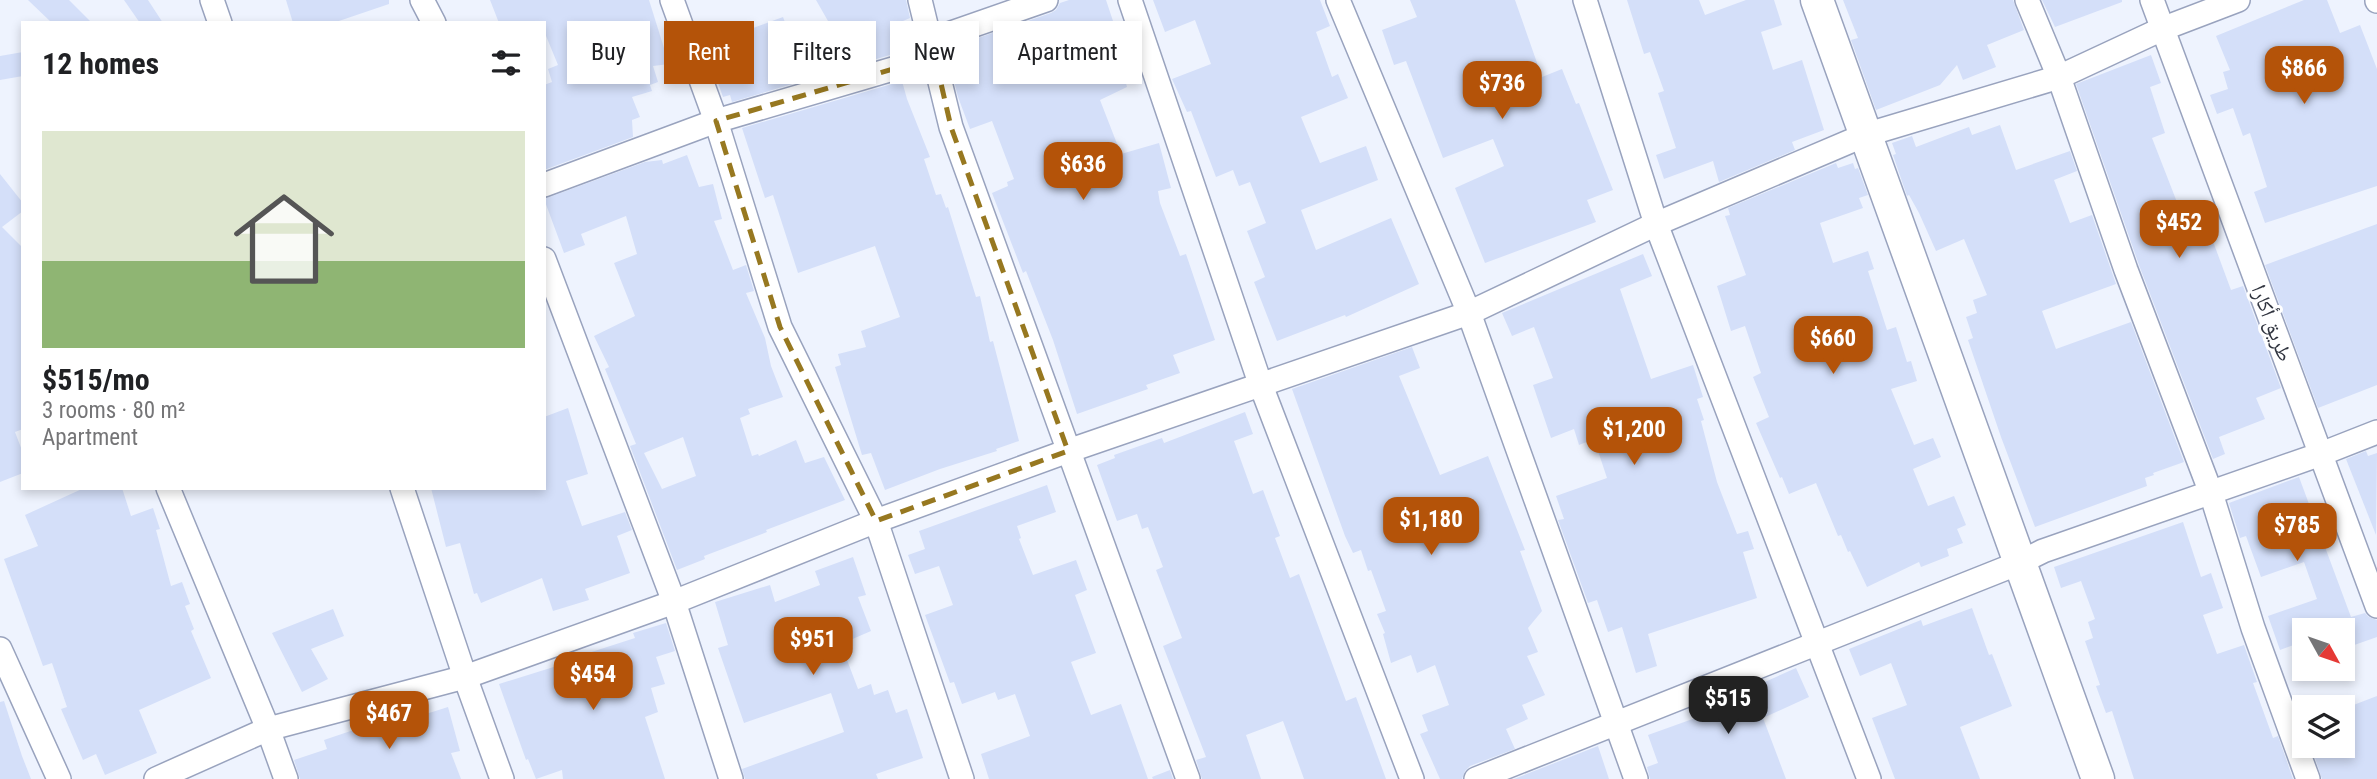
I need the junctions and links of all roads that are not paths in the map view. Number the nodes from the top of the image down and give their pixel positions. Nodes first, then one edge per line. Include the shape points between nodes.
1 (212, 0) edge
2 (422, 0) edge
3 (672, 0) edge
4 (920, 0) edge
5 (1046, 0) edge
6 (1130, 0) edge
7 (1338, 0) edge
8 (1585, 0) edge
9 (1817, 0) edge
10 (2027, 0) edge
11 (2152, 0) edge
12 (2238, 0) edge
13 (219, 21) edge
14 (433, 21) edge
15 (926, 21) edge
16 (979, 23) edge
17 (2162, 29) junction
18 (890, 70) edge
19 (2059, 77) junction
20 (941, 84) edge
21 (716, 121) junction
22 (1865, 135) junction
23 (546, 184) edge
24 (1656, 224) junction
25 (546, 264) edge
26 (1469, 313) junction
27 (1260, 383) junction
28 (2377, 432) edge
29 (1068, 451) junction
30 (2321, 454) junction
31 (169, 490) edge
32 (402, 490) edge
33 (2211, 493) junction
34 (876, 522) junction
35 (2019, 562) junction
36 (674, 602) junction
37 (2377, 606) edge
38 (1816, 643) junction
39 (0, 649) edge
40 (465, 677) junction
41 (1616, 724) junction
42 (268, 729) junction
43 (59, 779) edge
44 (156, 779) edge
45 (286, 779) edge
46 (502, 779) edge
47 (731, 779) edge
48 (962, 779) edge
49 (1188, 779) edge
50 (1412, 779) edge
51 (1476, 779) edge
52 (1636, 779) edge
53 (1869, 779) edge
54 (2098, 779) edge
55 (2308, 779) edge

1 - 13 street
2 - 14 street
3 - 21 street
4 - 15 street
5 - 16 street
6 - 27 street
7 - 26 street
8 - 24 street
9 - 22 street
10 - 19 street
11 - 17 street, طريق أكارا
12 - 17 street
17 - 19 street
17 - 30 street, طريق أكارا
18 - 21 street
19 - 22 street
19 - 33 street
20 - 29 street via 951,127
21 - 23 street
21 - 34 street via 780,327
22 - 24 street
22 - 35 street
24 - 26 street
24 - 38 street
25 - 36 street
26 - 27 street
26 - 41 street
27 - 29 street
27 - 50 street
28 - 30 street
29 - 34 street
29 - 49 street
30 - 33 street
30 - 37 street, طريق أكارا
31 - 42 street
32 - 40 street
33 - 35 street
33 - 55 street via 2253,628
34 - 36 street
34 - 48 street
35 - 38 street
35 - 54 street
36 - 40 street
36 - 47 street
38 - 41 street
38 - 53 street
39 - 43 street
40 - 42 street
40 - 46 street
41 - 51 street
41 - 52 street
42 - 44 street
42 - 45 street

